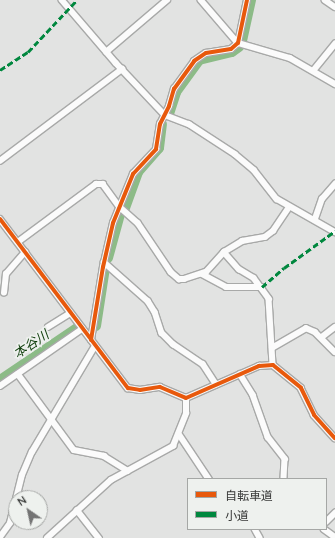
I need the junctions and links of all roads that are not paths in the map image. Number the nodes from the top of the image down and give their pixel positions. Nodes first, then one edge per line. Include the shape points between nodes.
1 (62, 0) edge
2 (167, 0) edge
3 (202, 0) edge
4 (247, 0) edge
5 (325, 0) edge
6 (335, 7) edge
7 (238, 43) junction
8 (335, 44) edge
9 (106, 52) junction
10 (122, 69) junction
11 (313, 71) junction
12 (335, 84) edge
13 (165, 114) junction
14 (0, 161) edge
15 (335, 184) edge
16 (120, 207) junction
17 (289, 207) junction
18 (0, 219) edge
19 (315, 219) junction
20 (335, 232) edge
21 (18, 242) junction
22 (25, 252) junction
23 (224, 252) junction
24 (104, 262) junction
25 (202, 274) junction
26 (262, 287) junction
27 (4, 293) dead end
28 (70, 313) junction
29 (48, 327) dead end
30 (335, 327) edge
31 (82, 329) junction
32 (322, 337) junction
33 (91, 340) junction
34 (95, 346) junction
35 (272, 348) junction
36 (335, 352) edge
37 (273, 365) junction
38 (18, 374) junction
39 (240, 374) junction
40 (216, 384) junction
41 (0, 386) edge
42 (186, 398) junction
43 (51, 421) junction
44 (179, 434) junction
45 (335, 438) edge
46 (128, 471) junction
47 (208, 478) edge
48 (284, 478) edge
49 (77, 510) junction
50 (335, 513) edge
51 (327, 521) edge
52 (325, 530) edge
53 (0, 537) edge
54 (335, 537) edge
55 (48, 538) edge
56 (100, 538) edge

1 - 9 street
2 - 9 street
3 - 7 street
4 - 7 street
5 - 6 street
7 - 11 street via 290,58
7 - 13 street via 231,49 206,53 194,61 174,90
8 - 11 street
9 - 10 street
10 - 13 street
10 - 14 street
11 - 12 street
13 - 16 street via 159,128 158,144 137,167
13 - 17 street via 200,130 245,161 272,195
15 - 19 street via 322,199
16 - 21 street via 103,184 96,184
16 - 24 street
16 - 25 street via 138,223 175,276 184,279
17 - 19 street
17 - 23 street via 265,237 242,241
18 - 21 street
19 - 20 street
21 - 22 street
22 - 27 street via 6,274
22 - 28 street
23 - 25 street
23 - 26 street
24 - 33 street
24 - 40 street via 148,301 155,312 162,333 173,344 203,364
25 - 26 street via 226,287
26 - 35 street via 270,304
28 - 29 street
28 - 31 street
30 - 32 street
31 - 33 street
31 - 38 street
32 - 35 street via 306,328
32 - 36 street
33 - 34 street
34 - 42 street via 128,388 140,390 160,387
34 - 43 street
35 - 37 street
37 - 39 street via 259,366
37 - 45 street via 301,388 314,415
38 - 41 street
38 - 43 street
39 - 40 street
39 - 48 street via 254,395 268,437 285,459
40 - 42 street
42 - 44 street via 186,413
43 - 46 street via 74,450 99,454
43 - 53 street via 26,463 10,523
44 - 46 street via 173,446
44 - 47 street
46 - 49 street via 111,480
49 - 55 street
49 - 56 street
50 - 51 street
52 - 54 street

